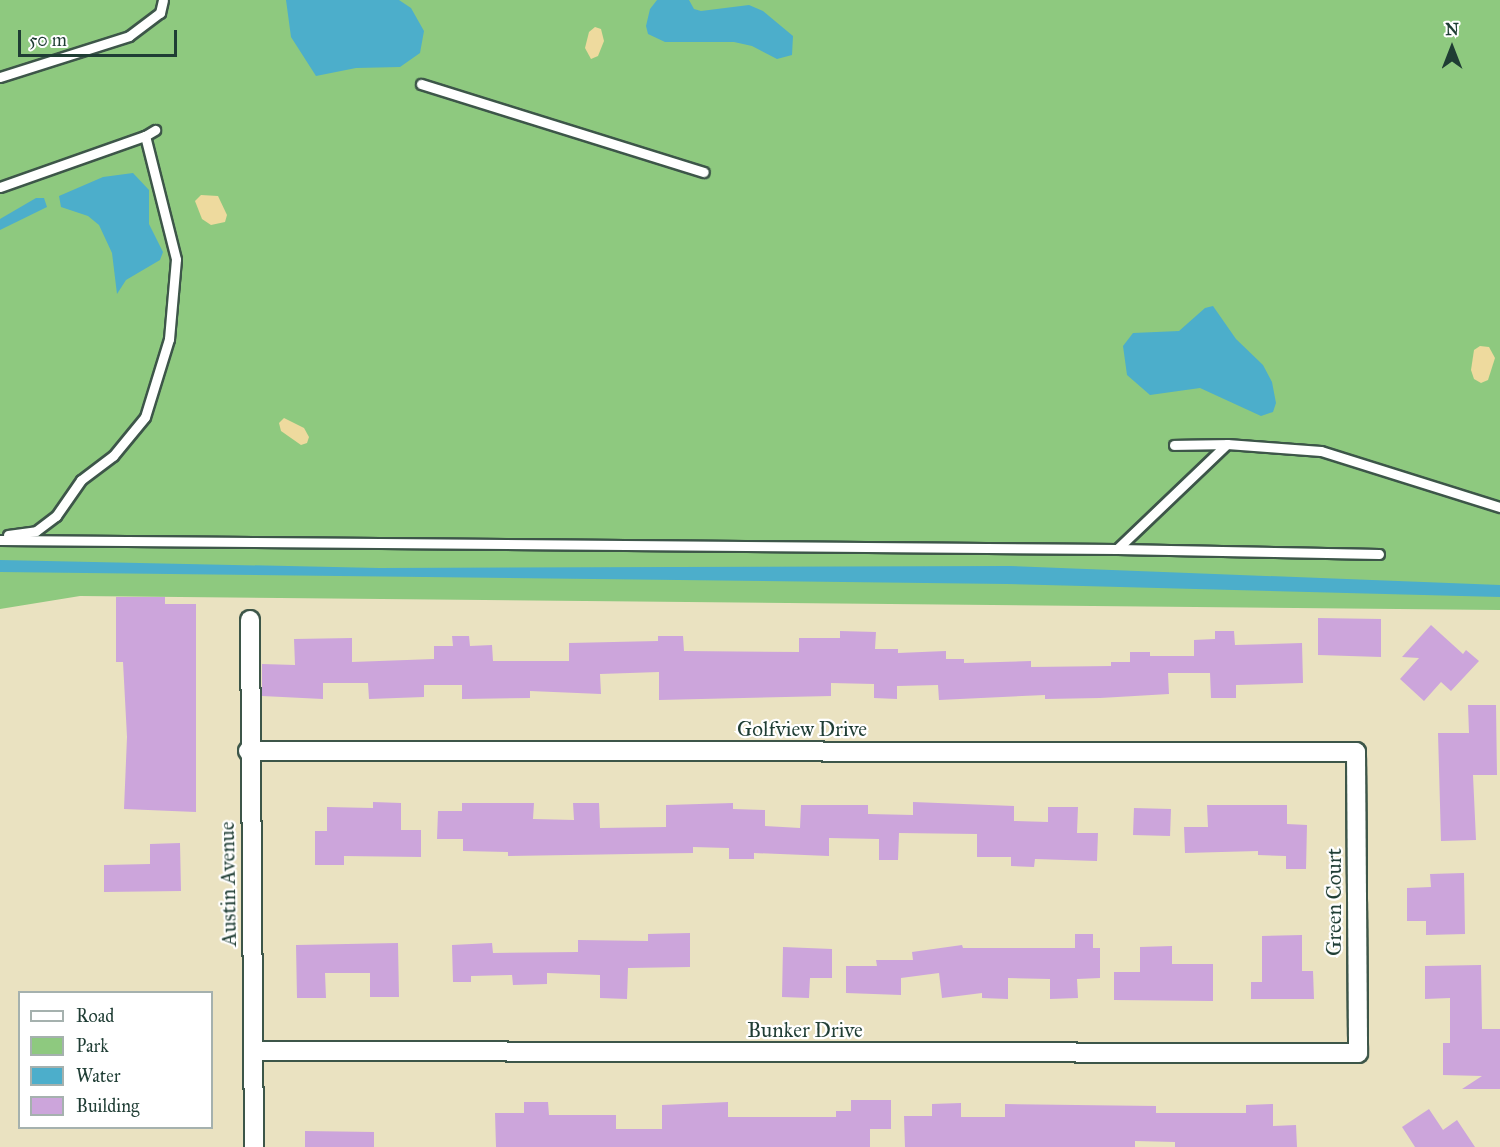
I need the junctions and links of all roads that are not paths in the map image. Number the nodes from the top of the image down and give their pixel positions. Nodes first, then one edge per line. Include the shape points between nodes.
1 (163, 0) edge
2 (0, 77) edge
3 (421, 84) dead end
4 (155, 130) dead end
5 (145, 136) junction
6 (704, 172) dead end
7 (0, 187) edge
8 (1227, 444) junction
9 (1174, 446) dead end
10 (1500, 507) edge
11 (0, 538) edge
12 (1117, 549) junction
13 (1379, 554) dead end
14 (250, 620) dead end
15 (248, 751) junction
16 (1356, 752) joint
17 (253, 1051) junction
18 (1358, 1053) joint
19 (254, 1147) edge

1 - 2 lane via 160,13 129,36
3 - 6 lane
4 - 5 lane
5 - 7 lane
5 - 11 lane via 176,259 169,339 145,417 113,456 81,480 56,516 36,531
8 - 9 lane
8 - 10 lane via 1321,451
8 - 12 lane
11 - 12 lane
12 - 13 lane
14 - 15 street, Austin Avenue
15 - 16 street, Golfview Drive
15 - 17 street, Austin Avenue
16 - 18 street, Green Court
17 - 18 street, Bunker Drive
17 - 19 street, Austin Avenue

